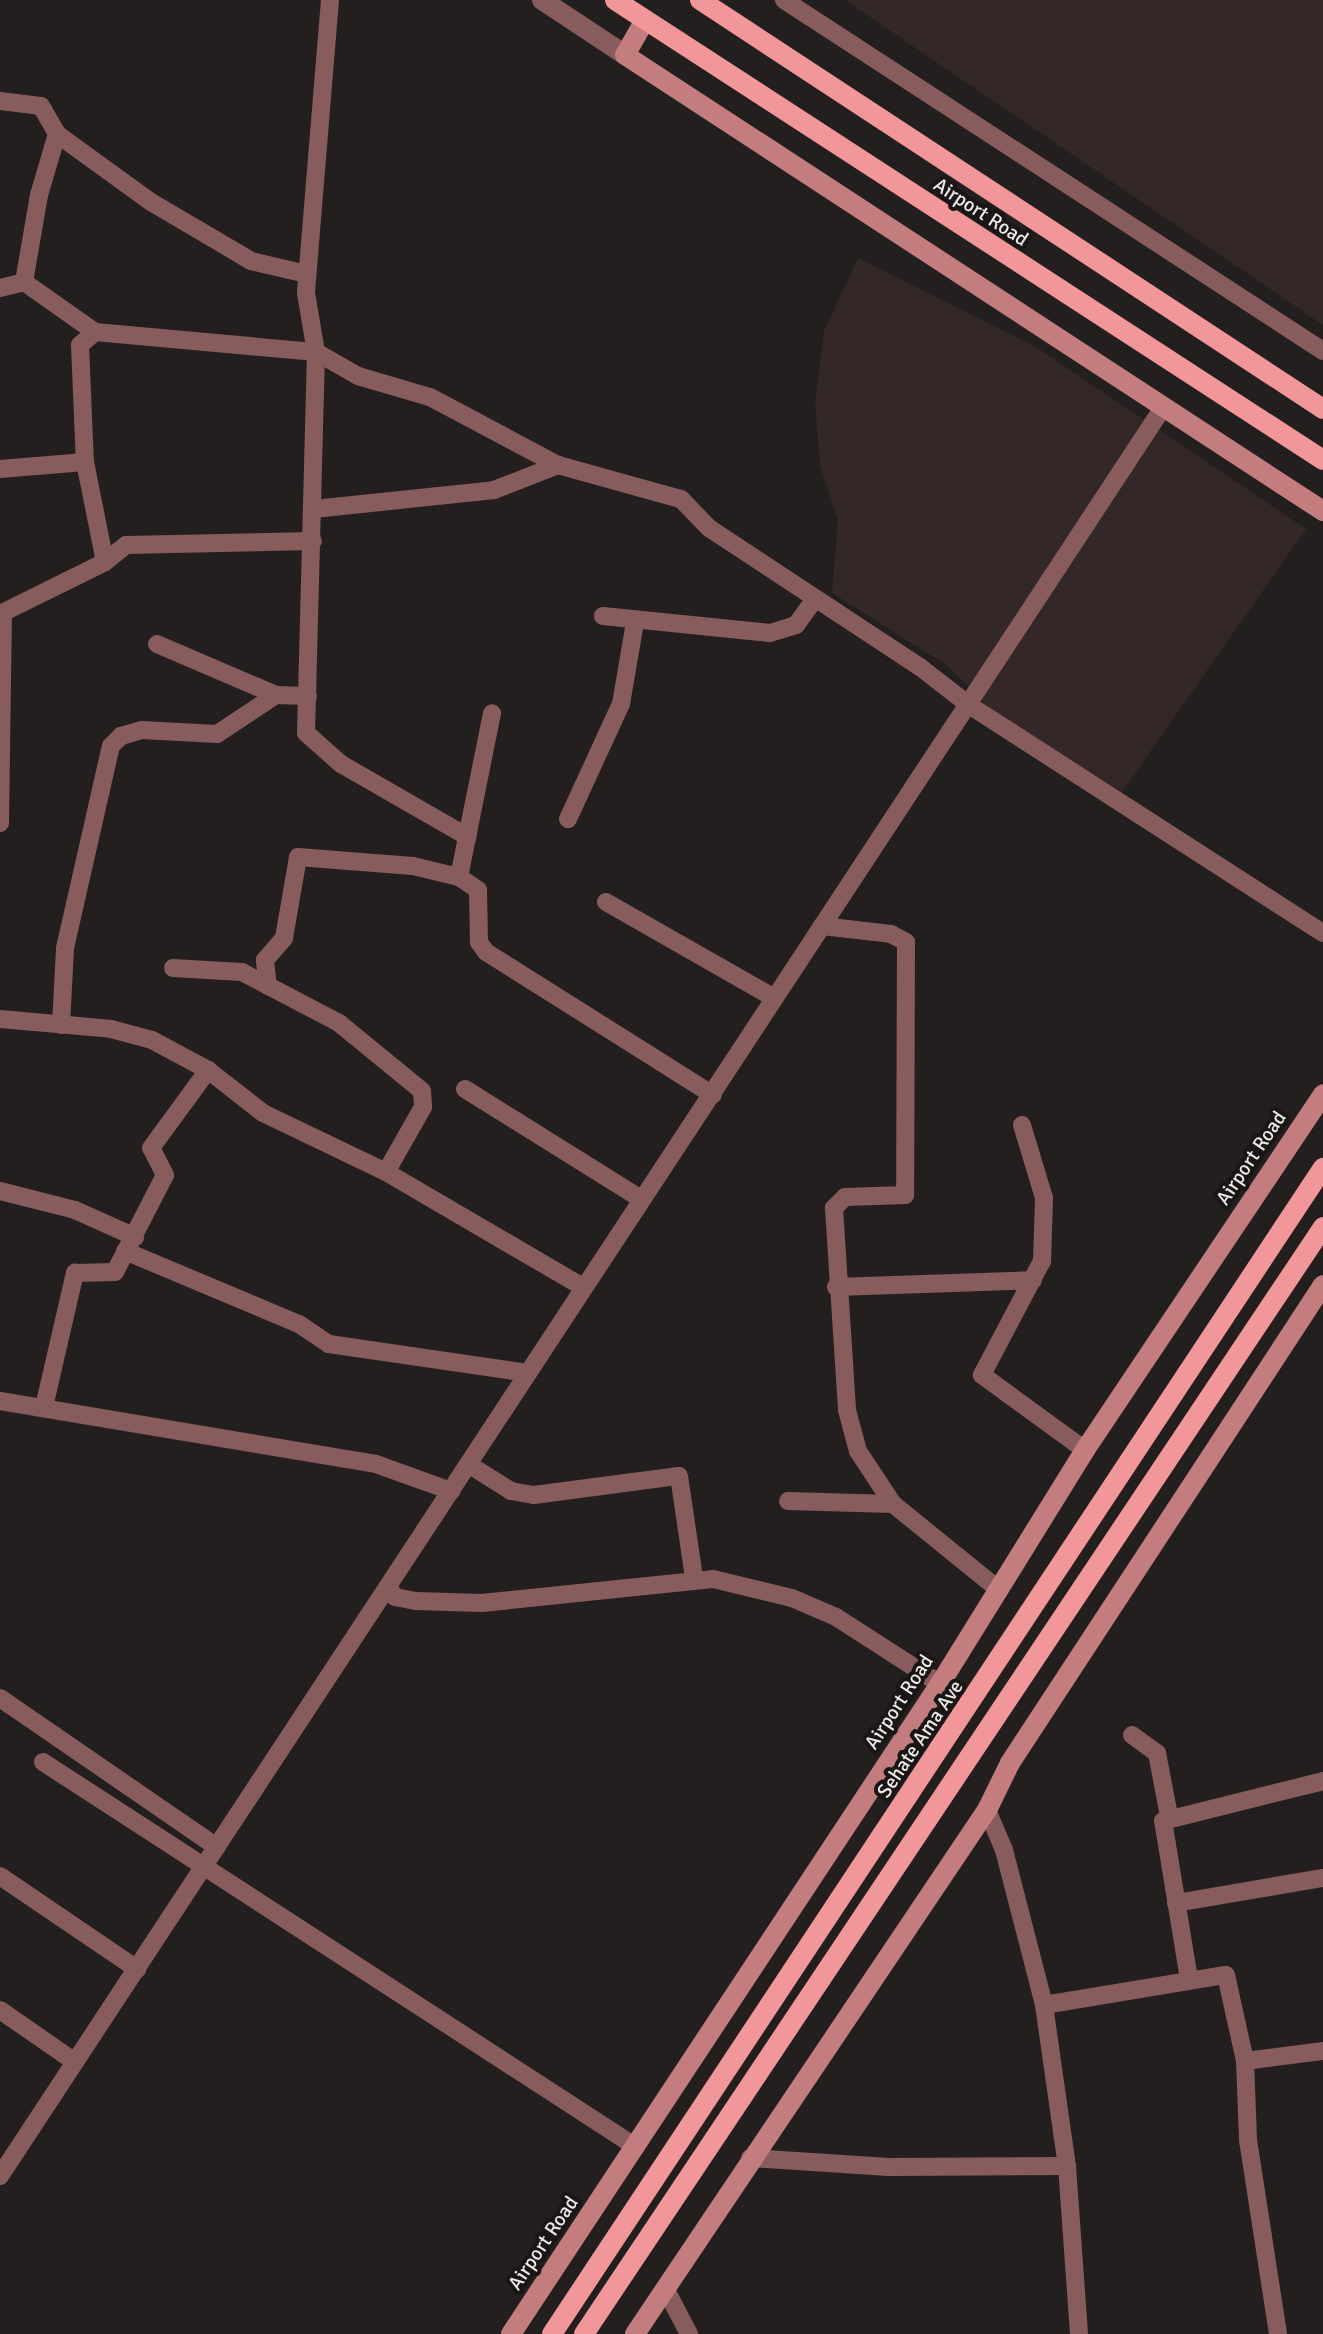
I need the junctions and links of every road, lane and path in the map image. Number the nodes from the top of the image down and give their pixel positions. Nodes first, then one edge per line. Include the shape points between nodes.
1 (330, 0) edge
2 (542, 0) edge
3 (615, 0) edge
4 (700, 0) edge
5 (784, 0) edge
6 (645, 20) junction
7 (625, 55) junction
8 (0, 101) edge
9 (57, 134) junction
10 (307, 274) junction
11 (24, 282) junction
12 (0, 288) edge
13 (95, 332) junction
14 (1323, 351) edge
15 (316, 352) junction
16 (1164, 406) junction
17 (1323, 409) edge
18 (1323, 460) edge
19 (85, 462) junction
20 (558, 465) junction
21 (0, 469) edge
22 (314, 509) junction
23 (1323, 511) edge
24 (313, 541) junction
25 (105, 562) junction
26 (814, 600) junction
27 (1, 613) edge
28 (603, 616) dead end
29 (635, 622) junction
30 (157, 644) dead end
31 (276, 695) junction
32 (308, 696) junction
33 (969, 705) junction
34 (492, 713) dead end
35 (568, 819) dead end
36 (0, 823) edge
37 (468, 837) junction
38 (459, 877) junction
39 (606, 902) dead end
40 (822, 926) junction
41 (1323, 933) edge
42 (173, 968) dead end
43 (268, 986) junction
44 (774, 998) junction
45 (0, 1019) edge
46 (61, 1025) junction
47 (208, 1070) junction
48 (465, 1089) dead end
49 (1323, 1094) edge
50 (713, 1095) junction
51 (1022, 1125) dead end
52 (1323, 1168) edge
53 (386, 1172) junction
54 (0, 1191) edge
55 (641, 1199) junction
56 (1323, 1227) edge
57 (130, 1244) junction
58 (1033, 1280) junction
59 (1323, 1285) edge
60 (583, 1287) junction
61 (836, 1287) junction
62 (528, 1373) junction
63 (0, 1401) edge
64 (44, 1407) junction
65 (1085, 1450) junction
66 (468, 1464) junction
67 (451, 1491) junction
68 (788, 1501) dead end
69 (893, 1504) junction
70 (694, 1577) junction
71 (388, 1587) junction
72 (998, 1589) junction
73 (940, 1684) junction
74 (0, 1698) edge
75 (1132, 1735) dead end
76 (43, 1762) dead end
77 (1323, 1781) edge
78 (987, 1810) junction
79 (1169, 1816) junction
80 (217, 1847) junction
81 (204, 1867) junction
82 (0, 1876) edge
83 (1323, 1878) edge
84 (1176, 1903) junction
85 (137, 1969) junction
86 (1189, 1979) junction
87 (1044, 2005) junction
88 (0, 2010) edge
89 (1323, 2051) edge
90 (1245, 2061) junction
91 (75, 2062) junction
92 (8, 2147) edge
93 (636, 2147) junction
94 (750, 2158) junction
95 (1067, 2166) junction
96 (0, 2176) edge
97 (665, 2288) junction
98 (511, 2334) edge
99 (552, 2334) edge
100 (584, 2334) edge
101 (635, 2334) edge
102 (689, 2334) edge
103 (1079, 2334) edge
104 (1278, 2334) edge

1 - 10 street
2 - 7 street
3 - 6 main road, Airport Road
4 - 17 main road, Airport Road
5 - 14 street
6 - 7 main road
6 - 18 main road, Airport Road
7 - 16 main road
8 - 9 street via 41,106
9 - 10 street via 151,202 251,261
9 - 11 street via 39,195
10 - 15 street
11 - 12 street
11 - 13 street
13 - 15 street
13 - 19 street via 80,345
15 - 20 street via 358,376 430,397
15 - 22 street
16 - 23 main road
16 - 33 street
19 - 21 street
19 - 25 street
20 - 22 street via 494,490
20 - 26 street via 681,499 709,528
22 - 24 street
24 - 25 street via 126,545
24 - 32 street
25 - 27 street
26 - 29 street via 796,625 770,633
26 - 33 street
27 - 36 street
28 - 29 street
29 - 35 street via 621,704
30 - 31 street
31 - 32 street
31 - 46 street via 217,734 142,730 121,736 111,746 65,948
32 - 37 street via 306,733 341,764
33 - 40 street
33 - 41 street
34 - 37 street
37 - 38 street
38 - 43 street via 413,866 298,857 284,938 265,960
38 - 50 street via 478,890 479,942 486,952
39 - 44 street
40 - 44 street
40 - 61 street via 891,934 906,942 905,1195 837,1202
42 - 43 street via 242,972
43 - 53 street via 339,1023 422,1091 423,1107
44 - 50 street
45 - 46 street
46 - 47 street via 111,1029 152,1040
47 - 53 street via 263,1113
47 - 57 street via 151,1148 165,1175
48 - 55 street
49 - 65 main road, Airport Road
50 - 55 street
51 - 58 street via 1044,1198 1042,1261
52 - 99 main road, Sehate Ama Ave
53 - 60 street
54 - 57 street via 75,1210
55 - 60 street
56 - 100 main road
57 - 62 street via 299,1324 329,1344
57 - 64 street via 115,1272 75,1273
58 - 61 street
58 - 65 street via 982,1375
59 - 78 main road via 1010,1763
60 - 62 street
61 - 69 street via 847,1410 858,1451
62 - 66 street
63 - 64 street
64 - 67 street via 376,1464
65 - 72 main road, Airport Road
66 - 67 street
66 - 70 street via 511,1491 534,1495 679,1476
67 - 71 street
68 - 69 street
69 - 72 street
70 - 71 street via 482,1603 405,1599 395,1597
70 - 73 street via 792,1598 836,1617
71 - 80 street
72 - 73 main road, Airport Road
73 - 93 main road, Airport Road
74 - 80 street
75 - 79 street via 1157,1753
76 - 81 street
77 - 79 street
78 - 87 street via 1004,1850
78 - 94 main road
79 - 84 street via 1162,1829
80 - 81 street
81 - 85 street
81 - 93 street
82 - 85 street
83 - 84 street
84 - 86 street
85 - 91 street
86 - 87 street
86 - 90 street via 1226,1975
87 - 95 street
88 - 91 street
89 - 90 street
90 - 104 street via 1248,2140
91 - 92 street
92 - 96 street
93 - 98 main road, Airport Road
94 - 95 street via 889,2167
94 - 97 main road
95 - 103 street
97 - 101 main road
97 - 102 street

